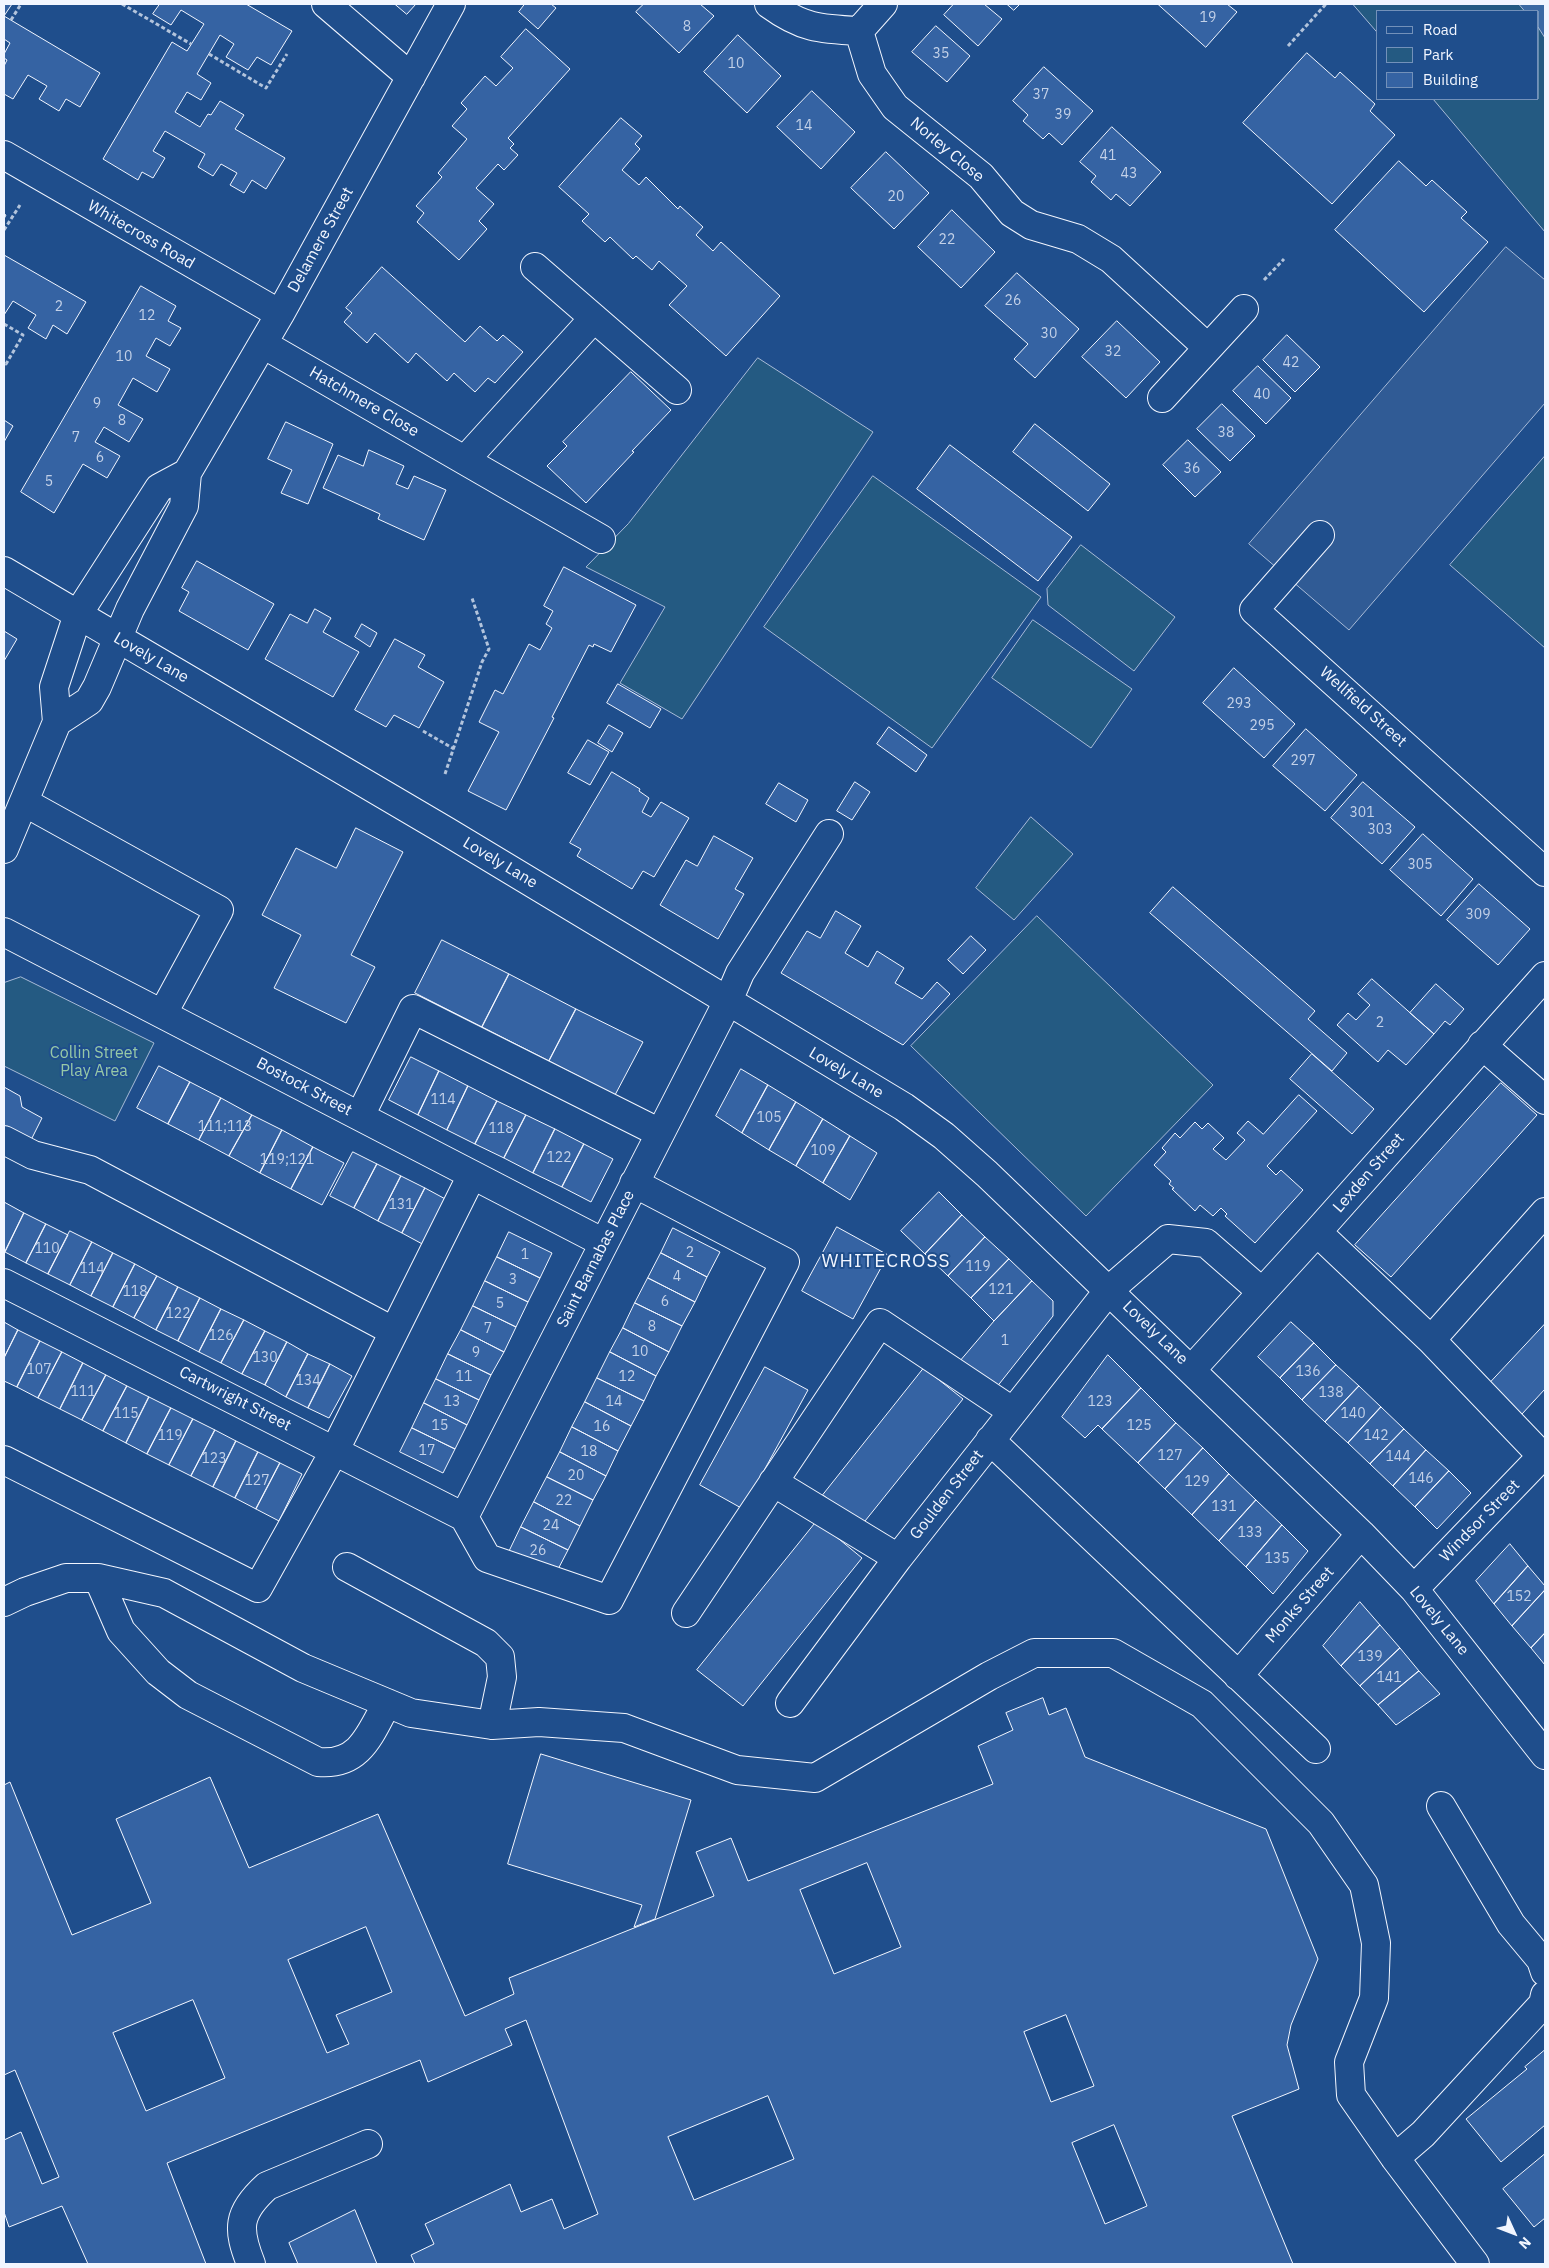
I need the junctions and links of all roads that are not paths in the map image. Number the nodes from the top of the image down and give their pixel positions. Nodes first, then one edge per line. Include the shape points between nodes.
1 (326, 4) edge
2 (451, 4) edge
3 (769, 4) edge
4 (883, 4) edge
5 (859, 31) junction
6 (411, 77) junction
7 (4, 155) edge
8 (536, 267) dead end
9 (1244, 309) dead end
10 (280, 314) junction
11 (594, 318) junction
12 (263, 344) junction
13 (1208, 348) junction
14 (676, 390) dead end
15 (1162, 398) dead end
16 (465, 460) junction
17 (187, 473) junction
18 (1320, 535) dead end
19 (601, 539) dead end
20 (4, 571) edge
21 (78, 614) junction
22 (117, 638) junction
23 (57, 722) junction
24 (24, 802) junction
25 (829, 834) dead end
26 (4, 849) edge
27 (1545, 872) edge
28 (4, 932) edge
29 (1545, 976) edge
30 (728, 1001) junction
31 (163, 1013) junction
32 (1482, 1045) junction
33 (1545, 1100) edge
34 (360, 1116) junction
35 (660, 1133) junction
36 (4, 1140) edge
37 (472, 1175) junction
38 (634, 1183) junction
39 (1545, 1212) edge
40 (1317, 1232) junction
41 (604, 1243) junction
42 (4, 1283) edge
43 (1109, 1290) junction
44 (1262, 1292) junction
45 (393, 1331) junction
46 (1431, 1340) junction
47 (1192, 1369) junction
48 (1012, 1411) junction
49 (990, 1440) junction
50 (335, 1450) junction
51 (1544, 1456) edge
52 (4, 1460) edge
53 (773, 1482) junction
54 (464, 1517) junction
55 (1361, 1534) junction
56 (898, 1558) junction
57 (347, 1568) dead end
58 (98, 1578) junction
59 (1414, 1589) junction
60 (4, 1602) edge
61 (686, 1613) dead end
62 (1238, 1676) junction
63 (387, 1702) junction
64 (790, 1703) dead end
65 (492, 1725) junction
66 (1316, 1748) dead end
67 (1545, 1755) edge
68 (1441, 1806) dead end
69 (1545, 1972) edge
70 (1545, 1995) edge
71 (368, 2144) dead end
72 (1395, 2158) junction
73 (251, 2264) edge
74 (1475, 2264) edge

1 - 6 street
2 - 6 street, Delamere Street
3 - 5 street via 789,19 819,28
4 - 5 street
5 - 13 street, Norley Close via 872,74 895,107 981,176 1012,213 1031,225 1078,239 1110,259
6 - 10 street, Delamere Street
7 - 10 street, Whitecross Road
8 - 11 street
9 - 13 street
10 - 12 street, Delamere Street
11 - 14 street
11 - 16 street
12 - 16 street, Hatchmere Close
12 - 17 street, Delamere Street
13 - 15 street
16 - 19 street, Hatchmere Close
17 - 21 street via 159,488
17 - 22 street, Delamere Street via 184,506
18 - 27 street, Wellfield Street via 1254,610
20 - 21 street, Lovely Lane
21 - 22 street, Lovely Lane
21 - 23 street via 54,687
22 - 23 street, Delamere Street via 89,701
22 - 30 street, Lovely Lane
23 - 24 street
24 - 26 street
24 - 31 street via 219,910
25 - 30 street, Saint Barnabas Place via 740,973
28 - 31 street, Bostock Street
29 - 32 street, Lexden Street
30 - 35 street, Saint Barnabas Place
30 - 43 street, Lovely Lane via 904,1107 944,1136
31 - 34 street, Bostock Street
32 - 33 street
32 - 40 street, Lexden Street
34 - 35 street via 413,1008
34 - 37 street, Bostock Street
35 - 38 street, Saint Barnabas Place
36 - 45 street via 33,1155 90,1170
37 - 41 street, Bostock Street
37 - 45 street
38 - 41 street, Saint Barnabas Place
38 - 54 street via 785,1262 609,1600 487,1558
39 - 46 street
40 - 44 street, Lexden Street
40 - 46 street
41 - 54 street, Saint Barnabas Place
42 - 50 street, Cartwright Street
43 - 44 street, Goulden Street via 1168,1239 1206,1244
43 - 47 street, Lovely Lane
43 - 48 street, Goulden Street
44 - 47 street, Lexden Street
45 - 50 street
46 - 51 street
47 - 55 street, Lovely Lane
48 - 49 street, Goulden Street
48 - 53 street via 880,1322
49 - 56 street, Goulden Street
49 - 62 street
50 - 52 street via 258,1588
50 - 54 street, Cartwright Street
51 - 59 street, Windsor Street
53 - 56 street
53 - 61 street
55 - 59 street, Lovely Lane
55 - 62 street, Monks Street
56 - 64 street, Goulden Street
57 - 65 street via 486,1644 500,1657 502,1677
58 - 60 street via 66,1578
58 - 63 street via 164,1593 303,1668
58 - 63 street via 121,1631 158,1672 188,1695 318,1762 332,1764 348,1759 370,1736
59 - 67 street, Lovely Lane
62 - 66 street
63 - 65 street via 412,1713
65 - 72 street via 539,1722 624,1728 737,1770 815,1778 1034,1653 1113,1653 1202,1704 1321,1823 1364,1885 1376,1943 1374,1998 1349,2062 1351,2095
68 - 69 street via 1511,1924 1542,1960
70 - 72 street via 1543,2004 1423,2134
71 - 73 street via 267,2186 254,2198 242,2220 242,2240
72 - 74 street

